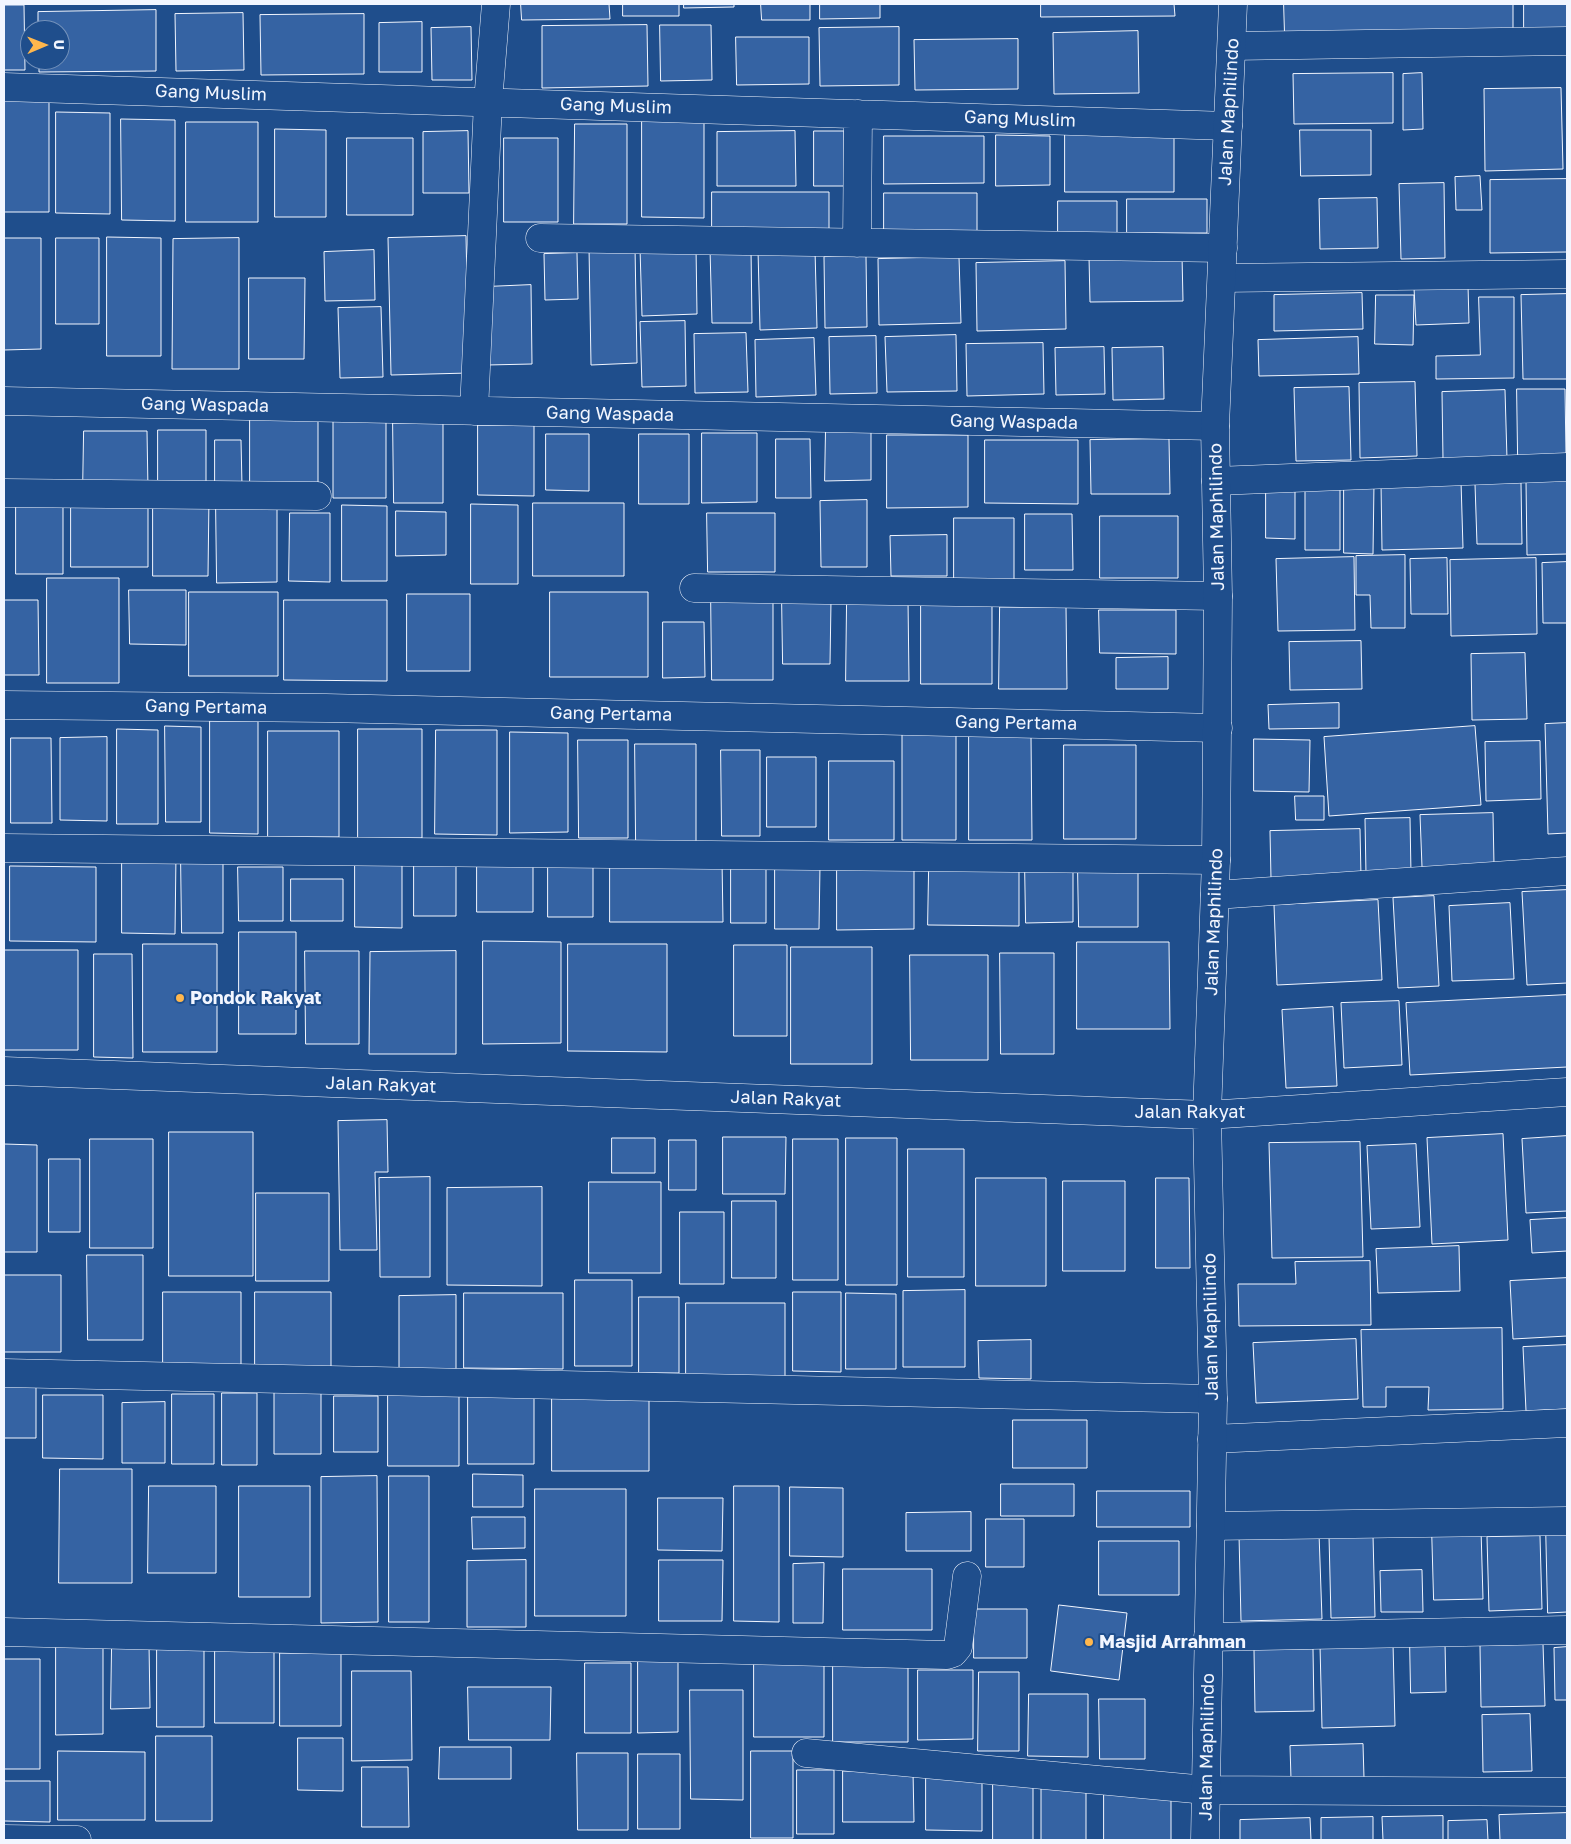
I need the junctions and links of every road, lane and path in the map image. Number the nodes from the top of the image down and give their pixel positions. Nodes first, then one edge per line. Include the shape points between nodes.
1 (496, 4) edge
2 (1233, 4) edge
3 (1567, 41) edge
4 (1232, 46) junction
5 (4, 87) edge
6 (488, 102) junction
7 (858, 114) junction
8 (1228, 126) junction
9 (540, 238) dead end
10 (857, 242) junction
11 (1224, 248) junction
12 (1567, 274) edge
13 (1222, 278) junction
14 (4, 401) edge
15 (474, 411) junction
16 (1215, 426) junction
17 (1567, 467) edge
18 (1216, 481) junction
19 (4, 492) edge
20 (317, 496) dead end
21 (694, 588) dead end
22 (1218, 596) junction
23 (4, 705) edge
24 (1218, 728) junction
25 (4, 848) edge
26 (1216, 860) junction
27 (1567, 871) edge
28 (1215, 895) junction
29 (4, 1071) edge
30 (1567, 1092) edge
31 (1207, 1115) junction
32 (4, 1373) edge
33 (1213, 1399) junction
34 (1567, 1423) edge
35 (1212, 1439) junction
36 (1567, 1521) edge
37 (1211, 1526) junction
38 (967, 1576) dead end
39 (1567, 1630) edge
40 (4, 1632) edge
41 (1208, 1637) junction
42 (806, 1753) dead end
43 (1206, 1790) junction
44 (1567, 1792) edge
45 (4, 1839) edge
46 (77, 1840) edge
47 (1205, 1840) edge

1 - 6 street
2 - 4 street, Jalan Maphilindo
3 - 4 street
4 - 8 street, Jalan Maphilindo
5 - 6 street, Gang Muslim
6 - 7 street, Gang Muslim
6 - 15 street
7 - 8 street, Gang Muslim
7 - 10 street
8 - 11 street, Jalan Maphilindo
9 - 10 street
10 - 11 street
11 - 13 street, Jalan Maphilindo
12 - 13 street
13 - 16 street, Jalan Maphilindo
14 - 15 street, Gang Waspada
15 - 16 street, Gang Waspada
16 - 18 street, Jalan Maphilindo
17 - 18 street
18 - 22 street, Jalan Maphilindo
19 - 20 street
21 - 22 street
22 - 24 street, Jalan Maphilindo
23 - 24 street, Gang Pertama via 326,708
24 - 26 street, Jalan Maphilindo
25 - 26 street
26 - 28 street, Jalan Maphilindo
27 - 28 street
28 - 31 street, Jalan Maphilindo
29 - 31 street, Jalan Rakyat
30 - 31 street, Jalan Rakyat
31 - 33 street, Jalan Maphilindo
32 - 33 street
33 - 35 street, Jalan Maphilindo
34 - 35 street
35 - 37 street, Jalan Maphilindo
36 - 37 street
37 - 41 street, Jalan Maphilindo
38 - 40 street via 958,1647 947,1655
39 - 41 street
41 - 43 street, Jalan Maphilindo
42 - 43 street
43 - 44 street
43 - 47 street, Jalan Maphilindo
45 - 46 street

